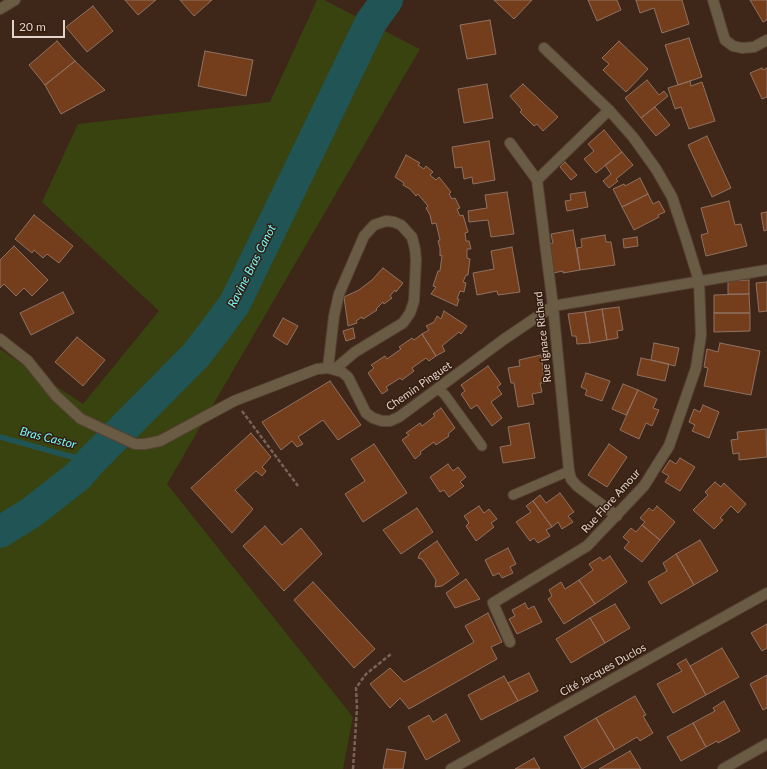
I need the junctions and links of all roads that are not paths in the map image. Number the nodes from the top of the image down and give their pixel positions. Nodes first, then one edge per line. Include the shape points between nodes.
1 (15, 0) edge
2 (713, 0) edge
3 (0, 9) edge
4 (767, 40) edge
5 (544, 48) dead end
6 (609, 110) junction
7 (510, 144) dead end
8 (537, 180) junction
9 (767, 270) edge
10 (699, 281) junction
11 (553, 306) junction
12 (0, 339) edge
13 (331, 369) junction
14 (438, 388) junction
15 (482, 446) dead end
16 (569, 471) junction
17 (513, 495) dead end
18 (617, 516) junction
19 (767, 592) edge
20 (510, 642) dead end
21 (767, 744) edge
22 (451, 769) edge
23 (723, 769) edge

1 - 3 street
2 - 4 street via 724,40 742,48 754,47
5 - 6 street, Rue Flore Amour
6 - 8 street
6 - 10 street, Rue Flore Amour via 633,137 672,197
7 - 8 street, Rue Ignace Richard
8 - 11 street, Rue Ignace Richard
9 - 10 street, Chemin Pinguet
10 - 11 street, Chemin Pinguet
10 - 18 street, Rue Flore Amour via 701,335 696,368 681,412 669,446 644,486
11 - 14 street, Chemin Pinguet
11 - 16 street, Rue Ignace Richard
12 - 13 street via 28,361 56,396 81,419 135,444 160,441 234,401 317,369
13 - 13 street via 334,316 339,294 364,236 380,222 401,225 412,237 415,249 414,301 410,313 403,323
13 - 14 street, Chemin Pinguet via 348,377 366,414 382,421 399,417
14 - 15 lane
16 - 17 lane
16 - 18 street, Rue Ignace Richard via 577,486
18 - 20 street, Rue Flore Amour via 587,546 493,603
19 - 22 street, Cité Jacques Duclos
21 - 23 street

